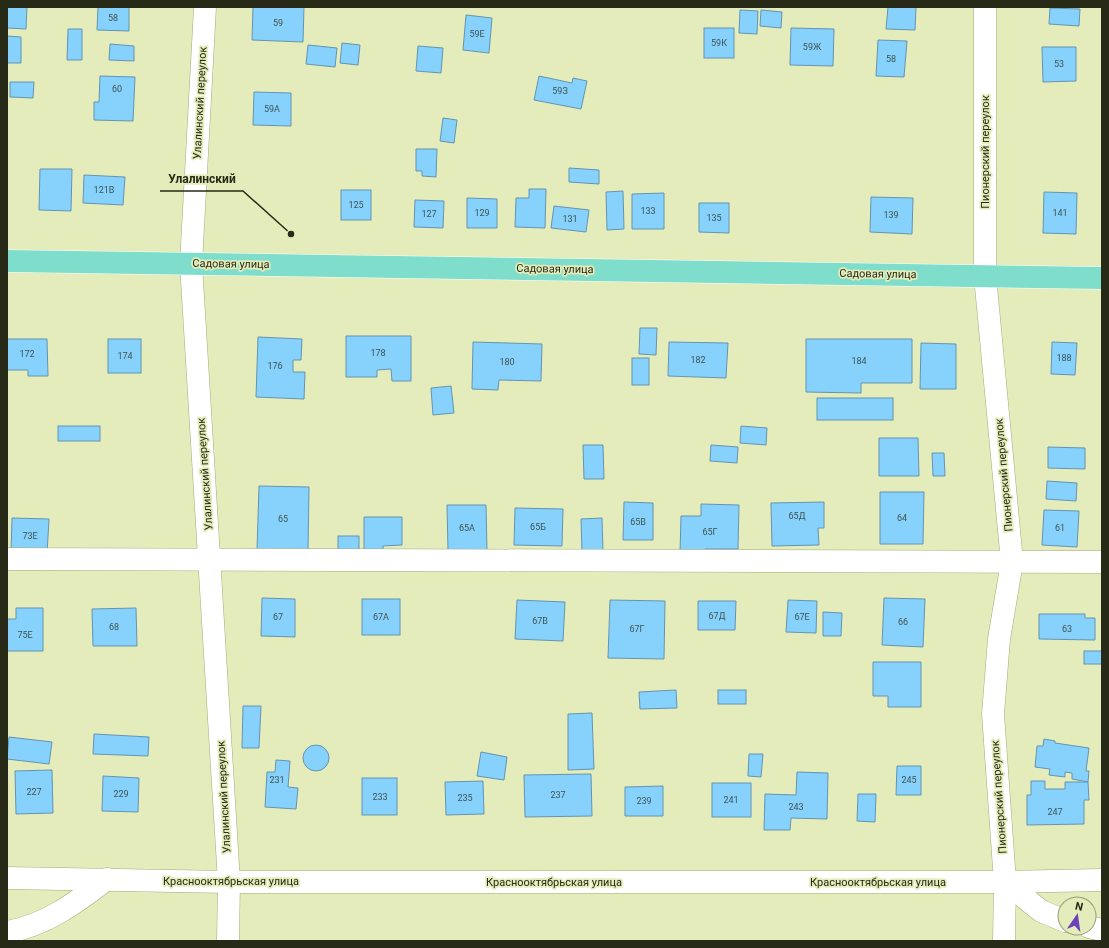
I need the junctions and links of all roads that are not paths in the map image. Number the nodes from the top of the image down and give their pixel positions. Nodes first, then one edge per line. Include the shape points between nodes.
1 (986, 7) edge
2 (204, 8) edge
3 (7, 261) edge
4 (191, 264) junction
5 (985, 276) junction
6 (1102, 278) edge
7 (7, 559) edge
8 (210, 559) junction
9 (1012, 562) junction
10 (1102, 562) edge
11 (7, 878) edge
12 (107, 880) junction
13 (1102, 880) edge
14 (229, 882) junction
15 (1005, 882) junction
16 (1057, 918) edge
17 (7, 932) edge
18 (228, 941) edge
19 (1004, 941) edge

1 - 5 street, Пионерский переулок
2 - 4 street, Улалинский переулок
3 - 4 main road, Садовая улица
4 - 5 main road, Садовая улица
4 - 8 street, Улалинский переулок
5 - 6 main road, Садовая улица
5 - 9 street, Пионерский переулок
7 - 8 street
8 - 9 street
8 - 14 street, Улалинский переулок
9 - 10 street
9 - 15 street, Пионерский переулок via 1000,638 993,714
11 - 12 street, Краснооктябрьская улица
12 - 14 street, Краснооктябрьская улица
12 - 17 street via 72,905 38,923
13 - 15 street, Краснооктябрьская улица
14 - 15 street, Краснооктябрьская улица
14 - 18 street, Улалинский переулок
15 - 16 street via 1041,911
15 - 19 street, Пионерский переулок

